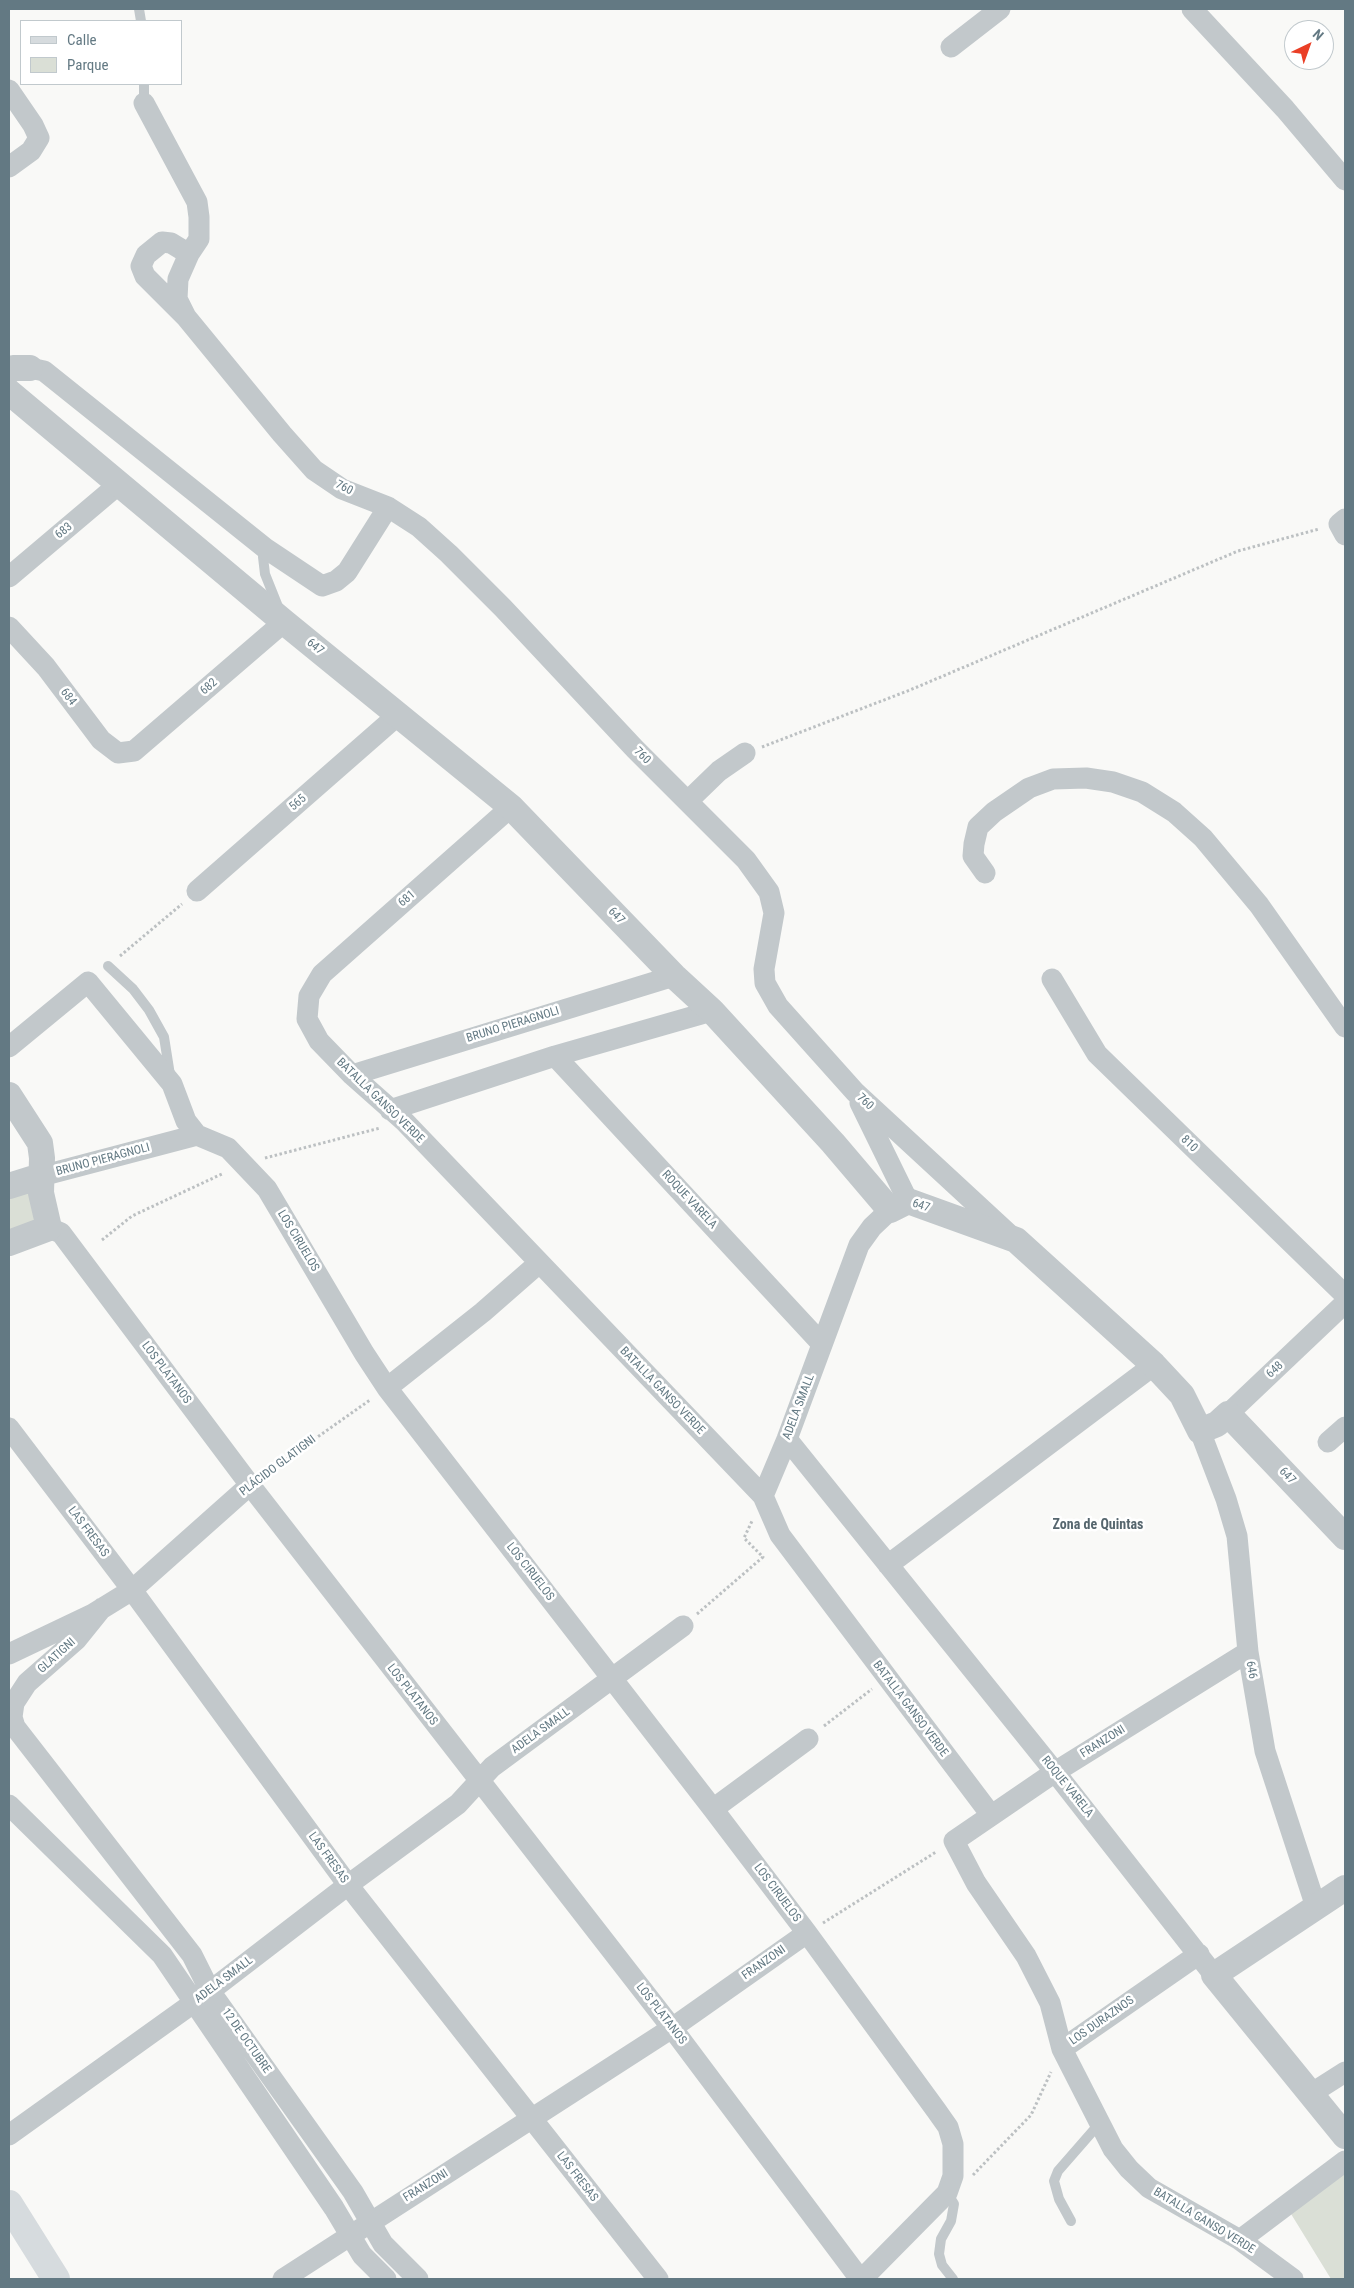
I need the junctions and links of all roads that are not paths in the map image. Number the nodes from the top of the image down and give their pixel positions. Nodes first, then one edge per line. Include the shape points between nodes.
1 (1000, 9) edge
2 (1192, 9) edge
3 (951, 47) dead end
4 (9, 90) edge
5 (144, 94) edge
6 (9, 167) edge
7 (1345, 180) edge
8 (190, 254) junction
9 (186, 317) junction
10 (19, 370) edge
11 (9, 392) edge
12 (119, 484) junction
13 (388, 507) junction
14 (265, 548) junction
15 (9, 577) edge
16 (284, 622) junction
17 (9, 627) edge
18 (398, 715) junction
19 (134, 751) joint
20 (745, 753) road end
21 (688, 801) junction
22 (511, 808) junction
23 (985, 873) dead end
24 (197, 891) road end
25 (108, 966) road end
26 (674, 976) junction
27 (1052, 979) dead end
28 (309, 996) joint
29 (712, 1011) junction
30 (1345, 1027) edge
31 (9, 1047) edge
32 (555, 1056) junction
33 (352, 1075) junction
34 (172, 1084) junction
35 (855, 1092) junction
36 (9, 1095) edge
37 (397, 1116) junction
38 (197, 1135) junction
39 (41, 1176) junction
40 (9, 1186) edge
41 (899, 1205) junction
42 (49, 1228) junction
43 (1016, 1240) junction
44 (9, 1244) edge
45 (539, 1263) junction
46 (1345, 1295) edge
47 (1345, 1303) edge
48 (822, 1344) junction
49 (1154, 1366) junction
50 (387, 1388) junction
51 (1228, 1414) junction
52 (1345, 1427) edge
53 (9, 1428) edge
54 (1200, 1430) junction
55 (786, 1439) junction
56 (1328, 1442) dead end
57 (250, 1485) junction
58 (763, 1496) junction
59 (1345, 1537) edge
60 (888, 1565) junction
61 (132, 1590) junction
62 (102, 1608) junction
63 (683, 1626) road end
64 (1248, 1652) junction
65 (9, 1654) edge
66 (612, 1680) junction
67 (14, 1703) joint
68 (808, 1739) road end
69 (1055, 1772) junction
70 (478, 1780) junction
71 (9, 1805) edge
72 (713, 1809) junction
73 (991, 1815) junction
74 (954, 1841) joint
75 (348, 1885) junction
76 (1345, 1888) edge
77 (1316, 1907) junction
78 (807, 1933) junction
79 (1199, 1954) junction
80 (1214, 1975) junction
81 (202, 1997) junction
82 (672, 2028) junction
83 (1062, 2049) junction
84 (1345, 2072) edge
85 (1312, 2093) junction
86 (531, 2119) junction
87 (1099, 2124) junction
88 (9, 2135) edge
89 (1345, 2136) edge
90 (1345, 2161) edge
91 (950, 2189) junction
92 (9, 2204) edge
93 (1071, 2221) dead end
94 (369, 2222) junction
95 (350, 2235) junction
96 (1240, 2240) junction
97 (1282, 2276) edge
98 (56, 2279) edge
99 (283, 2279) edge
100 (386, 2279) edge
101 (418, 2279) edge
102 (658, 2279) edge
103 (861, 2279) edge
104 (953, 2279) edge

1 - 3 street
2 - 7 street via 1285,109
4 - 6 street via 39,138 31,151
5 - 8 street via 197,202 199,239
8 - 9 street, 760 via 178,279 177,299
8 - 9 street, 760 via 172,243 162,242 146,255 141,266 145,276
9 - 13 street, 760 via 314,470 342,489
10 - 14 street via 44,371
11 - 12 street, 647
12 - 15 street, 683
12 - 16 street, 647
13 - 14 street via 347,572 322,586
13 - 21 street, 760 via 419,527 456,561
14 - 16 lane via 265,574
16 - 18 street, 647
16 - 19 street, 682
17 - 19 street, 684 via 46,667 101,740 118,753
18 - 22 street, 647
18 - 24 street, 565
20 - 21 street via 719,771
21 - 35 street, 760 via 746,860 770,892 774,913 764,969 765,983 778,1006
22 - 26 street, 647
22 - 28 street, 681 via 322,974
23 - 30 street via 973,856 978,827 1029,788 1053,779 1086,778 1113,782 1142,792 1174,812 1203,838 1259,905
25 - 34 lane via 133,989 164,1037
26 - 29 street, 647
26 - 33 street, BRUNO PIERAGNOLI
27 - 46 street, 810 via 1097,1054
28 - 33 street, BATALLA GANSO VERDE via 307,1019 319,1041
29 - 32 street
29 - 41 street, 647
31 - 34 street via 88,982
32 - 37 street
32 - 48 street, ROQUE VARELA
33 - 37 street, BATALLA GANSO VERDE
34 - 38 street via 186,1121
35 - 41 street
35 - 43 street, 760
36 - 39 street via 40,1143
37 - 45 street, BATALLA GANSO VERDE
38 - 39 street, BRUNO PIERAGNOLI
38 - 50 street, LOS CIRUELOS via 228,1148 267,1189
39 - 40 street, BRUNO PIERAGNOLI
39 - 42 street via 40,1193
41 - 43 street, 647
41 - 48 street, ADELA SMALL via 872,1227 859,1245
42 - 44 street
42 - 57 street, LOS PLATANOS via 61,1233
43 - 49 street, 647
45 - 50 street via 484,1312
45 - 58 street, BATALLA GANSO VERDE
47 - 51 street, 648
48 - 55 street, ADELA SMALL
49 - 54 street, 647 via 1182,1395
49 - 60 street
50 - 66 street, LOS CIRUELOS
51 - 54 street, 648 via 1218,1424
51 - 59 street, 647
52 - 56 street
53 - 61 street, LAS FRESAS
54 - 64 street, 646 via 1237,1536
55 - 58 street, ADELA SMALL
55 - 60 street, ROQUE VARELA
57 - 61 street, PLÁCIDO GLATIGNI
57 - 70 street, LOS PLATANOS
58 - 73 street, BATALLA GANSO VERDE via 780,1534
60 - 69 street, ROQUE VARELA
61 - 62 street, PLÁCIDO GLATIGNI
61 - 75 street, LAS FRESAS
62 - 65 street, PLÁCIDO GLATIGNI
62 - 67 street, GLATIGNI via 77,1639 27,1683
63 - 66 street, ADELA SMALL
64 - 69 street, FRANZONI
64 - 77 street, 646 via 1265,1751
66 - 70 street, ADELA SMALL
66 - 72 street, LOS CIRUELOS
67 - 81 street, 12 DE OCTUBRE via 12,1717 15,1727 192,1955
68 - 72 street
69 - 73 street, FRANZONI
69 - 79 street, ROQUE VARELA
70 - 75 street, ADELA SMALL via 458,1804
70 - 82 street, LOS PLATANOS
71 - 81 street, 12 DE OCTUBRE
72 - 78 street, LOS CIRUELOS
73 - 74 street, FRANZONI
74 - 83 street, BATALLA GANSO VERDE via 976,1883 1026,1956 1050,2003
75 - 81 street, ADELA SMALL
75 - 86 street, LAS FRESAS
76 - 77 street
77 - 80 street
78 - 82 street, FRANZONI
78 - 91 street, LOS CIRUELOS via 948,2128 953,2144
79 - 80 street, ROQUE VARELA
79 - 83 street, LOS DURAZNOS
80 - 85 street, ROQUE VARELA
81 - 88 street, ADELA SMALL
81 - 94 street, 12 DE OCTUBRE via 353,2192
81 - 95 street, 12 DE OCTUBRE
82 - 86 street, FRANZONI
82 - 103 street, LOS PLATANOS
83 - 87 street, BATALLA GANSO VERDE
84 - 85 street
85 - 89 street, ROQUE VARELA
86 - 94 street, FRANZONI
86 - 102 street, LAS FRESAS
87 - 93 lane via 1058,2171 1054,2181
87 - 96 street, BATALLA GANSO VERDE via 1113,2149 1149,2188
90 - 96 street
91 - 103 street
91 - 104 lane via 954,2204 939,2254 942,2265
92 - 98 main road
94 - 95 street, FRANZONI
94 - 101 street, 12 DE OCTUBRE via 383,2244
95 - 99 street, FRANZONI
95 - 100 street, 12 DE OCTUBRE via 362,2255
96 - 97 street, BATALLA GANSO VERDE

